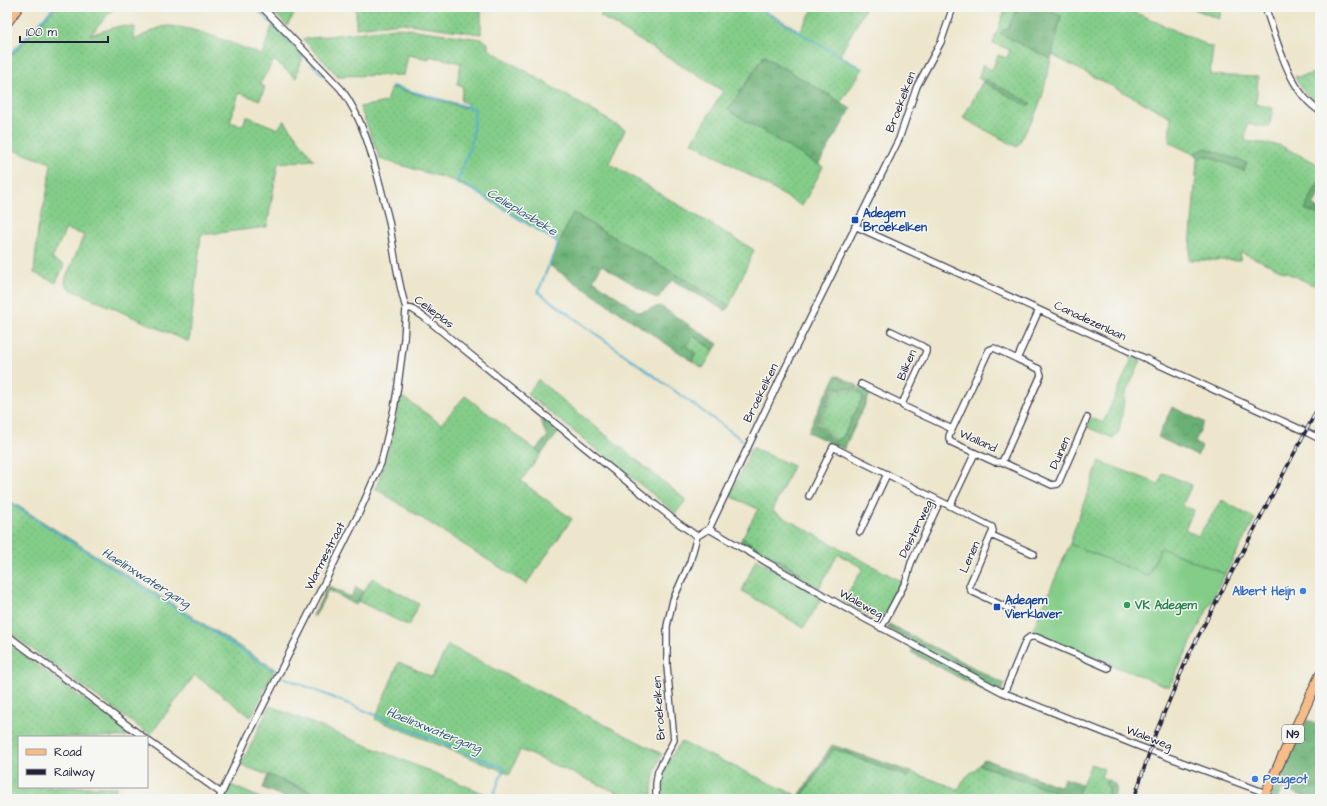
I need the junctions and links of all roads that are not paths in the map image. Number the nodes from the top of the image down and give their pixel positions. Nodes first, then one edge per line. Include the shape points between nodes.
1 (17, 7) edge
2 (262, 7) edge
3 (953, 7) edge
4 (1265, 7) edge
5 (7, 21) edge
6 (1320, 111) edge
7 (855, 226) junction
8 (406, 308) junction
9 (1039, 310) junction
10 (891, 331) dead end
11 (1017, 359) junction
12 (861, 384) dead end
13 (902, 404) junction
14 (1087, 418) dead end
15 (952, 429) junction
16 (1320, 430) edge
17 (1318, 438) edge
18 (975, 453) junction
19 (1002, 462) junction
20 (887, 474) junction
21 (809, 496) dead end
22 (940, 501) junction
23 (950, 506) junction
24 (709, 529) junction
25 (860, 532) dead end
26 (991, 535) junction
27 (697, 536) junction
28 (1034, 554) dead end
29 (1010, 609) dead end
30 (881, 628) junction
31 (7, 635) edge
32 (1108, 668) dead end
33 (1320, 676) edge
34 (1004, 693) junction
35 (142, 736) edge
36 (148, 741) edge
37 (221, 793) junction
38 (1264, 796) edge
39 (219, 799) edge
40 (656, 799) edge

1 - 5 highway
2 - 8 street, Celieplas via 341,89 357,114 379,182
3 - 7 street, Broekelken via 941,42 917,86 899,139
4 - 6 street via 1290,75 1302,96
7 - 9 street, Canadezenlaan
7 - 24 street, Broekelken
8 - 27 street, Celieplas via 412,309 424,318
8 - 37 street, Warmestraat via 398,385 381,463 359,513
9 - 11 street
9 - 17 street, Canadezenlaan
10 - 13 street, Bilken via 926,349
11 - 15 street, Walland via 994,348 989,350
11 - 19 street, Walland via 1039,369 1041,375
12 - 13 street
13 - 15 street via 905,408
14 - 19 street, Duinen via 1058,484 1052,485
15 - 18 street, Walland via 949,440
16 - 17 street, Canadezenlaan
18 - 19 street, Walland via 995,462
18 - 23 street, Deisterweg
20 - 21 street via 833,447
20 - 22 street
20 - 25 street
22 - 23 street, Deisterweg
22 - 30 street, Deisterweg via 911,563 906,581
23 - 26 street, Lenen via 992,527
24 - 27 street
24 - 30 street, Waleweg
26 - 28 street, Lenen
26 - 29 street, Lenen via 969,586 971,592
27 - 40 street, Broekelken via 690,562 673,600 667,626 667,666 674,740 658,771
30 - 34 street, Waleweg
31 - 35 street
32 - 34 street via 1036,637 1030,637 1026,640
33 - 38 main road, N9
34 - 38 street, Waleweg
36 - 37 street
37 - 39 street, Warmestraat

